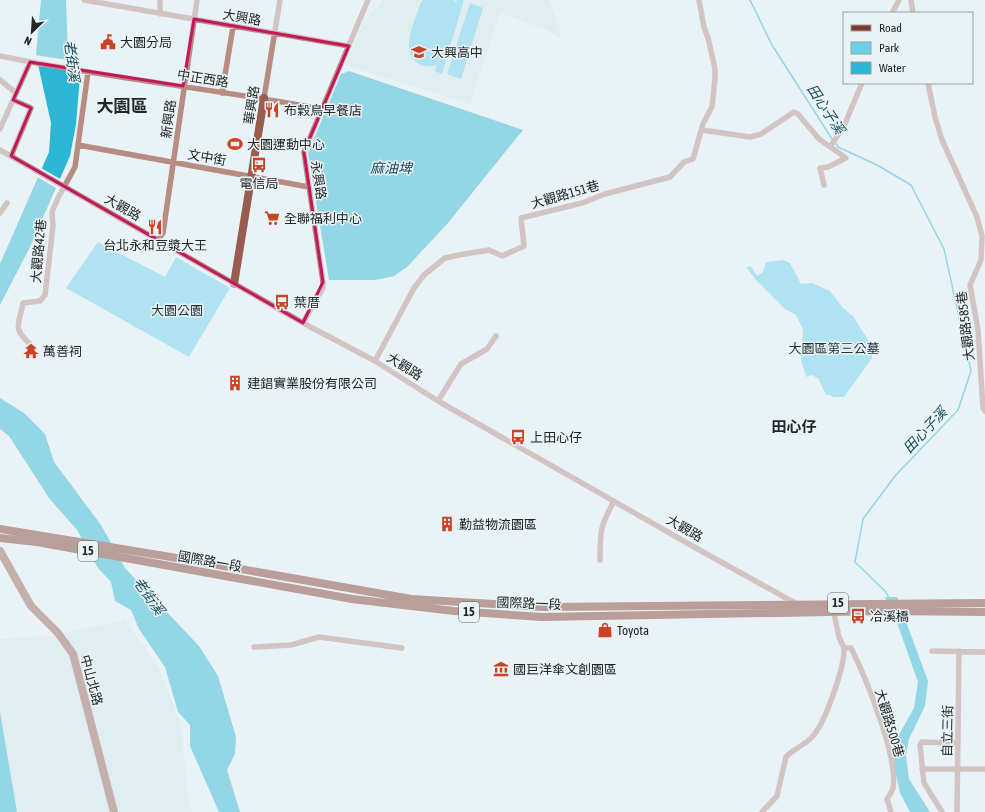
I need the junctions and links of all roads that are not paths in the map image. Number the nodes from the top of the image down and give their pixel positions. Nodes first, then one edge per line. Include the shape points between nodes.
1 (84, 0) edge
2 (160, 0) edge
3 (197, 0) edge
4 (280, 0) edge
5 (368, 0) edge
6 (699, 0) edge
7 (899, 0) edge
8 (911, 0) edge
9 (893, 12) edge
10 (913, 12) edge
11 (160, 14) junction
12 (194, 19) junction
13 (233, 27) junction
14 (275, 34) junction
15 (349, 46) junction
16 (0, 56) edge
17 (31, 62) junction
18 (88, 72) junction
19 (0, 80) edge
20 (862, 84) edge
21 (928, 84) edge
22 (183, 86) junction
23 (16, 93) junction
24 (222, 93) junction
25 (264, 98) junction
26 (13, 100) junction
27 (322, 109) junction
28 (0, 129) edge
29 (702, 130) junction
30 (78, 145) junction
31 (830, 147) junction
32 (0, 150) edge
33 (11, 156) junction
34 (173, 162) junction
35 (252, 176) junction
36 (824, 185) dead end
37 (63, 186) junction
38 (309, 187) junction
39 (7, 203) dead end
40 (0, 213) edge
41 (158, 240) junction
42 (234, 284) junction
43 (303, 323) junction
44 (496, 336) dead end
45 (30, 344) dead end
46 (375, 361) junction
47 (438, 401) junction
48 (985, 411) edge
49 (614, 501) junction
50 (0, 529) edge
51 (0, 538) edge
52 (39, 538) junction
53 (0, 551) edge
54 (141, 556) junction
55 (600, 560) dead end
56 (797, 603) junction
57 (833, 603) junction
58 (985, 603) edge
59 (610, 607) junction
60 (985, 612) edge
61 (833, 613) junction
62 (802, 614) junction
63 (610, 616) junction
64 (254, 647) dead end
65 (402, 648) dead end
66 (844, 648) junction
67 (932, 651) dead end
68 (959, 651) junction
69 (985, 652) edge
70 (958, 743) junction
71 (922, 769) junction
72 (957, 769) junction
73 (985, 770) edge
74 (114, 812) edge
75 (762, 812) edge
76 (891, 812) edge
77 (942, 812) edge
78 (957, 812) edge

1 - 11 street, 大興路
2 - 11 street
3 - 12 street, 新興路
4 - 14 street, 華興路
5 - 15 street, 永興路
6 - 29 street via 715,70 712,107
7 - 9 street
8 - 10 street
11 - 12 street, 大興路
12 - 13 street, 大興路
12 - 22 street, 新興路
13 - 14 street, 大興路
13 - 24 street
14 - 15 street, 大興路
14 - 25 street, 華興路
15 - 27 street, 永興路
16 - 17 street
17 - 18 street, 中正西路
17 - 23 street
18 - 22 street, 中正西路
18 - 30 street
19 - 23 street
20 - 31 street via 844,126
21 - 48 street, 大觀路585巷 via 942,140 977,217 982,236 981,260 970,285 978,330
22 - 24 street, 中正西路
22 - 34 street, 新興路
23 - 26 street
24 - 25 street, 中正西路
25 - 27 street, 中正西路
25 - 35 street, 華興路
26 - 28 street
26 - 33 street via 31,108
27 - 38 street, 永興路 via 304,152
29 - 31 street via 756,136 794,112
29 - 46 street, 大觀路151巷 via 693,159 684,162 670,177 521,218 524,246 502,256 489,250 445,258 424,275 414,288
30 - 34 street, 文中街
30 - 37 street via 75,167
31 - 36 street via 846,158 820,168
32 - 33 street, 大觀路
33 - 37 street, 大觀路
34 - 35 street, 文中街
34 - 41 street, 新興路 via 163,232
35 - 38 street, 文中街
35 - 42 street, 華興路
37 - 41 street, 大觀路
37 - 45 street, 大觀路42巷 via 52,212 53,226 45,295 40,301 23,302 18,329 19,334
38 - 43 street, 永興路 via 323,288
39 - 40 street
41 - 42 street, 大觀路
42 - 43 street, 大觀路
43 - 46 street, 大觀路
44 - 47 street via 487,349 461,364
46 - 47 street, 大觀路
47 - 49 street, 大觀路
49 - 55 street via 600,531
49 - 56 street, 大觀路
50 - 52 main road, 15
51 - 52 main road, 15
52 - 54 main road, 15
53 - 74 street, 中山北路 via 31,606 58,633 74,654
54 - 59 main road, 國際路一段 / 15 via 411,599 516,607
54 - 63 main road, 國際路一段 / 15 via 352,599 454,611 542,617
56 - 57 main road, 大觀路 / 15
56 - 59 main road, 國際路一段 / 15
56 - 62 street
57 - 58 main road, 大觀路 / 15
57 - 61 street, 大觀路500巷
59 - 63 main road
60 - 61 main road, 15
61 - 62 main road, 15
61 - 66 street, 大觀路500巷
62 - 63 main road, 國際路一段 / 15
64 - 65 street via 291,645 319,637
66 - 75 street, 大觀路500巷 via 843,663 826,712 812,738 786,757 777,796
66 - 76 street, 大觀路500巷 via 851,648 860,667 889,748 893,789 887,799
67 - 68 street
68 - 69 street
68 - 70 street, 自立三街
70 - 71 street via 922,742
70 - 72 street, 自立三街
71 - 72 street
71 - 77 street via 924,783
72 - 73 street
72 - 78 street, 自立三街

